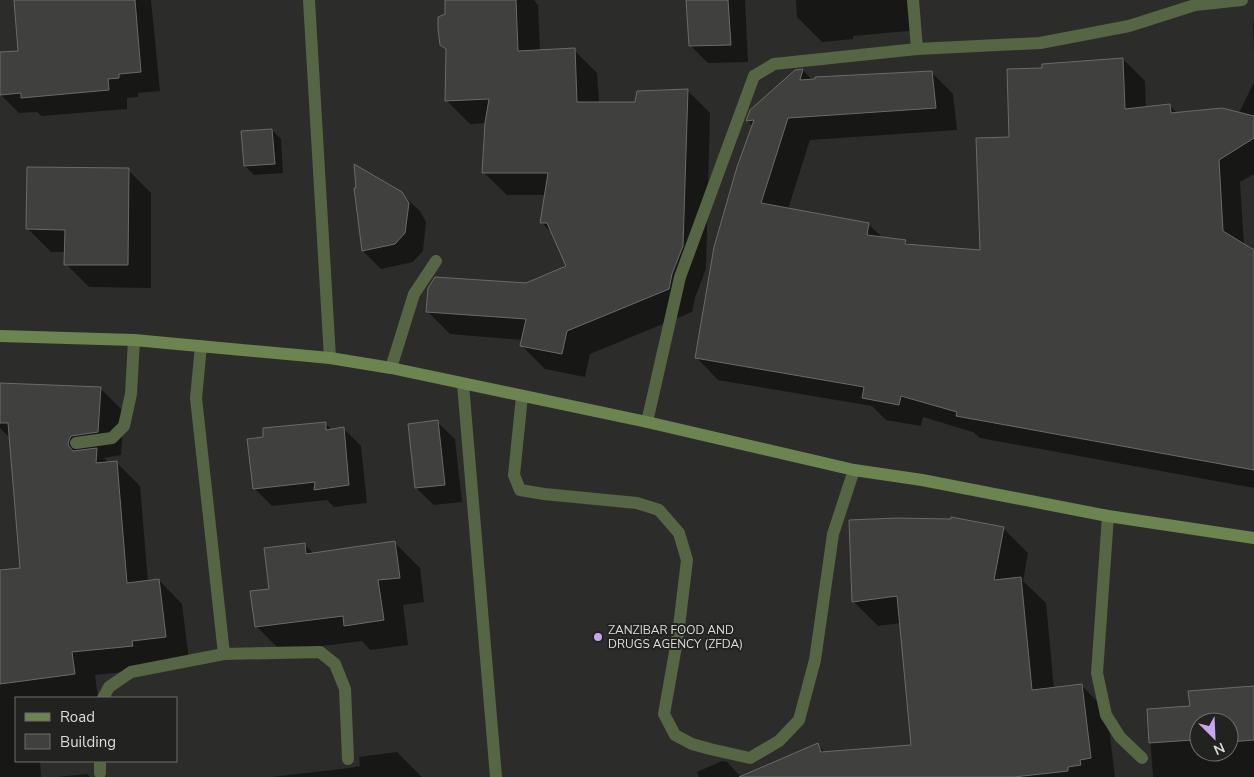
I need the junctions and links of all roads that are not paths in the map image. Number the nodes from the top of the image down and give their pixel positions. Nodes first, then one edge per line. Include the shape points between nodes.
1 (309, 0) edge
2 (913, 0) edge
3 (1242, 0) edge
4 (917, 49) junction
5 (436, 261) dead end
6 (0, 336) edge
7 (134, 340) junction
8 (201, 346) junction
9 (330, 358) junction
10 (391, 368) junction
11 (463, 384) junction
12 (522, 396) junction
13 (647, 422) junction
14 (76, 443) dead end
15 (854, 470) junction
16 (1108, 516) junction
17 (1254, 538) edge
18 (224, 654) junction
19 (104, 697) edge
20 (1142, 758) dead end
21 (348, 759) dead end
22 (496, 777) edge

1 - 9 street
2 - 4 street
3 - 4 street via 1195,5 1129,26 1040,43
4 - 13 street via 774,64 754,76 680,277
5 - 10 street via 414,294
6 - 7 street
7 - 8 street
7 - 14 street via 131,394 124,426 112,438
8 - 9 street
8 - 18 street via 196,398
9 - 10 street
10 - 11 street
11 - 12 street
11 - 22 street
12 - 13 street
12 - 15 street via 514,475 520,490 638,503 659,510 679,533 687,560 664,714 675,735 692,744 750,758 779,741 799,720 815,660 833,534
13 - 15 street
15 - 16 street
16 - 17 street
16 - 20 street via 1097,673 1106,715 1120,737
18 - 19 street via 131,672 109,686
18 - 21 street via 320,652 335,664 344,689

